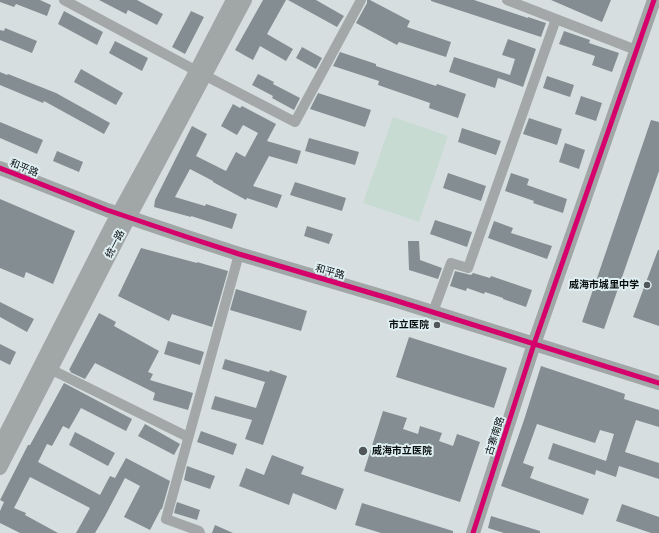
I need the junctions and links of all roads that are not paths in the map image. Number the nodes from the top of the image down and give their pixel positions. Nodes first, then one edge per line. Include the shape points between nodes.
1 (64, 0) edge
2 (233, 0) edge
3 (245, 0) edge
4 (361, 0) edge
5 (507, 0) edge
6 (654, 0) edge
7 (556, 19) junction
8 (636, 50) junction
9 (201, 73) junction
10 (0, 168) edge
11 (123, 216) junction
12 (239, 254) junction
13 (433, 312) junction
14 (534, 344) junction
15 (46, 366) junction
16 (659, 383) edge
17 (188, 437) junction
18 (0, 445) edge
19 (0, 468) edge
20 (200, 533) edge
21 (473, 533) edge

1 - 9 street
2 - 9 street, 统一路
3 - 9 street, 统一路
4 - 9 street via 295,122
5 - 7 street
6 - 8 street, 古寨南路
7 - 8 street
7 - 13 street via 468,268 451,263
8 - 14 street, 古寨南路
9 - 11 street, 统一路
10 - 11 street, 和平路
11 - 12 street, 和平路
11 - 15 street, 统一路
12 - 13 street, 和平路
12 - 17 street
13 - 14 street, 和平路
14 - 16 street, 和平路
14 - 21 street, 古寨南路
15 - 17 street
15 - 18 street, 统一路
15 - 19 street, 统一路
17 - 20 street via 166,519

